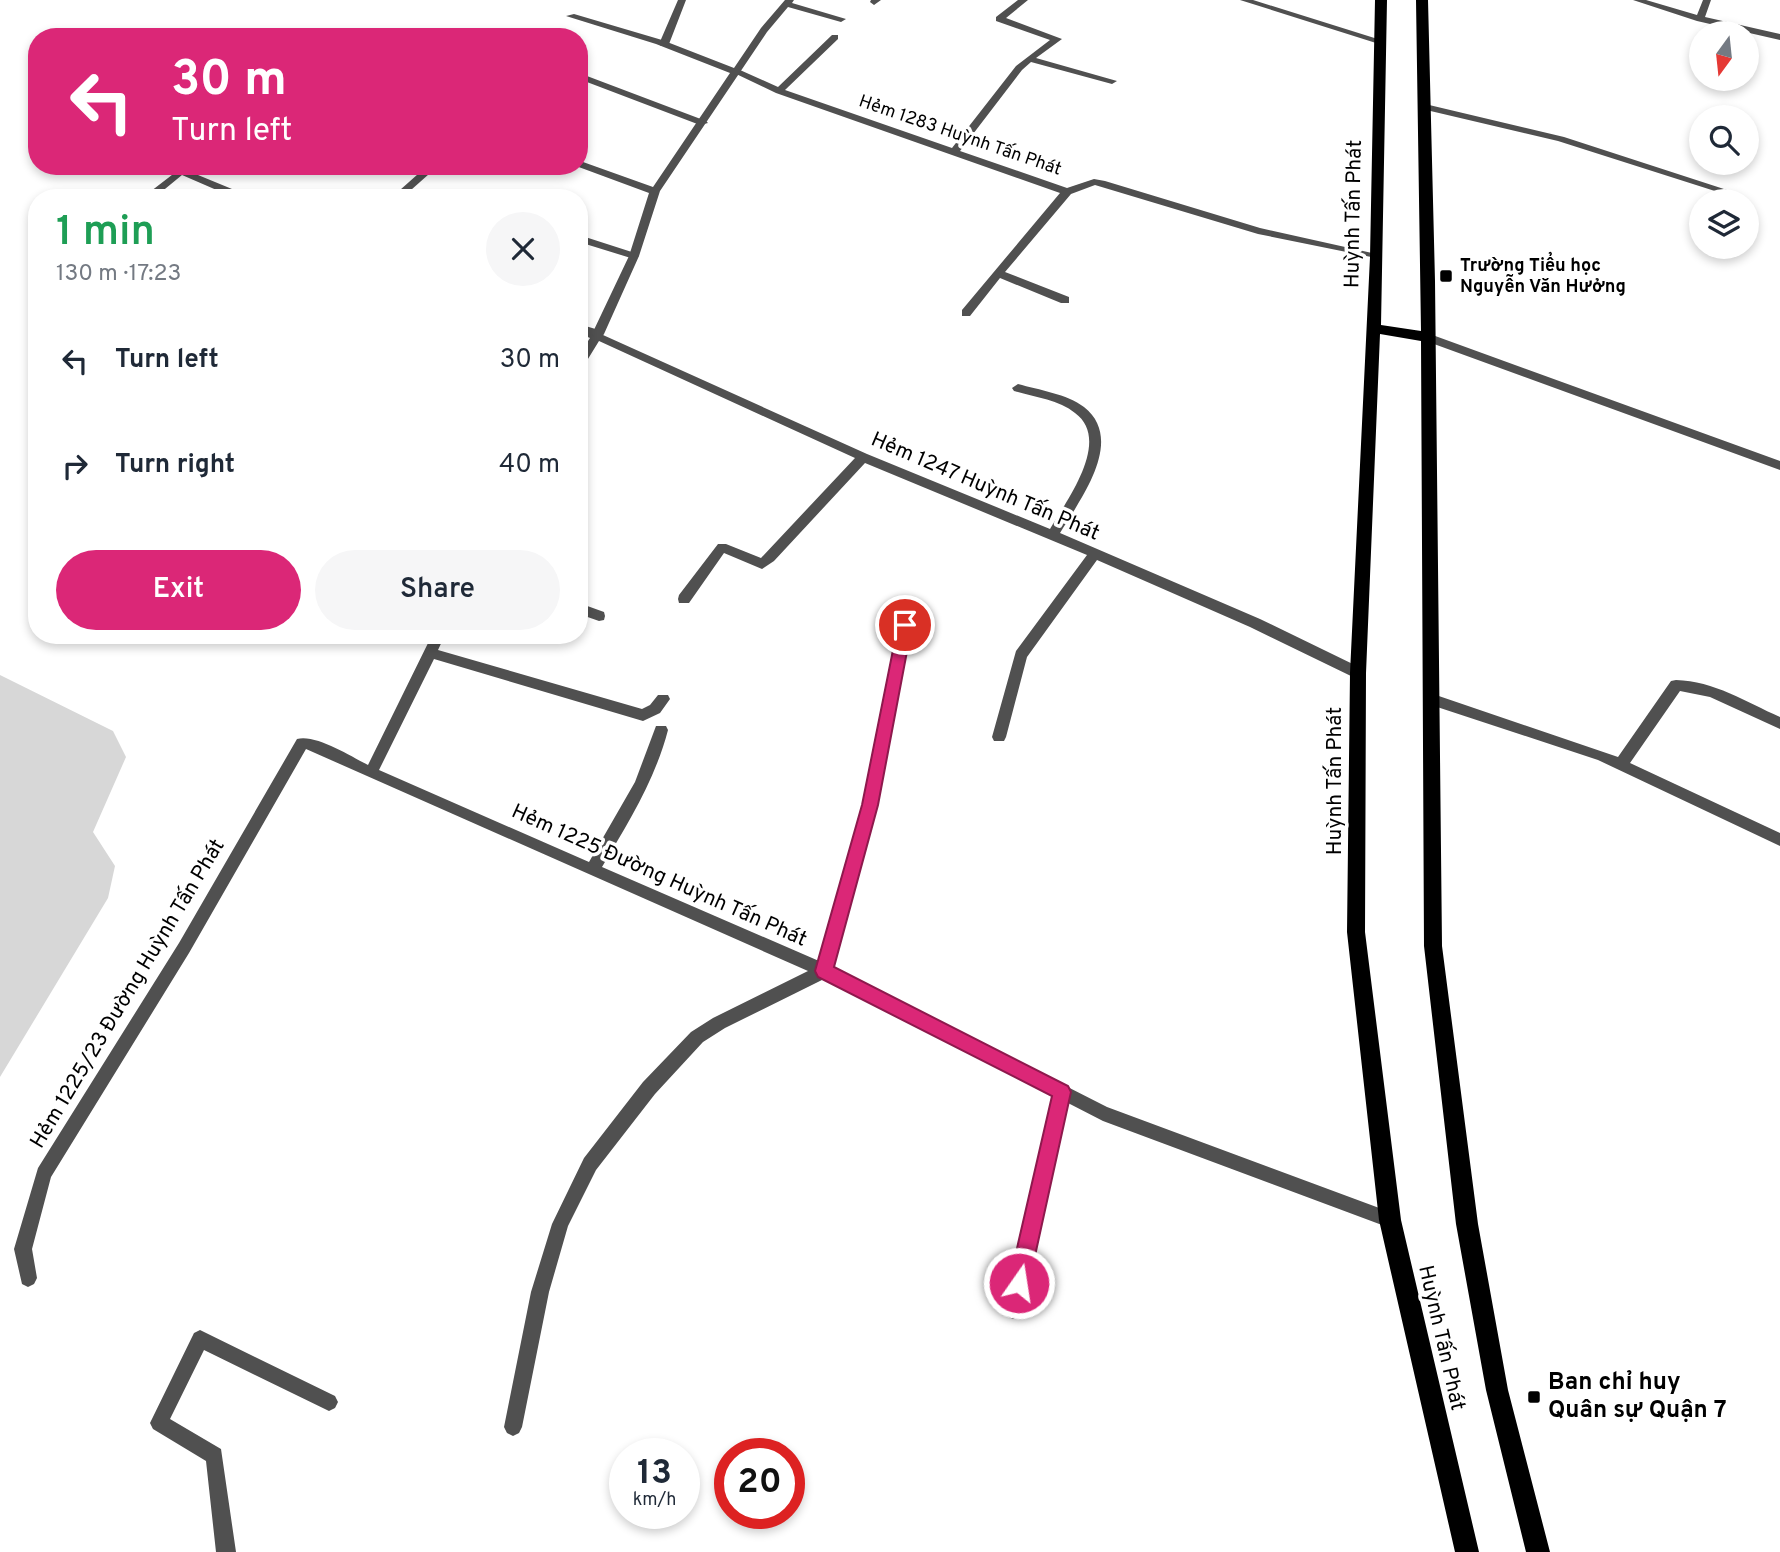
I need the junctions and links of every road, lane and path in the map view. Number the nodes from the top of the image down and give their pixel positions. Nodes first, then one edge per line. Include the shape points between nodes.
1 (682, 0) edge
2 (1024, 0) edge
3 (1244, 0) edge
4 (1381, 0) edge
5 (1422, 0) edge
6 (1637, 0) edge
7 (1707, 0) edge
8 (788, 2) edge
9 (1650, 2) edge
10 (571, 16) dead end
11 (841, 19) dead end
12 (1700, 19) junction
13 (835, 37) dead end
14 (1780, 37) edge
15 (1379, 41) junction
16 (664, 44) junction
17 (1029, 59) junction
18 (737, 72) junction
19 (588, 79) edge
20 (1112, 81) dead end
21 (779, 91) junction
22 (1424, 107) junction
23 (703, 123) junction
24 (954, 152) junction
25 (588, 167) edge
26 (177, 175) edge
27 (188, 175) edge
28 (423, 175) edge
29 (159, 189) edge
30 (223, 189) edge
31 (406, 189) edge
32 (1719, 189) edge
33 (655, 191) junction
34 (1067, 192) junction
35 (588, 240) edge
36 (634, 256) junction
37 (1377, 257) junction
38 (998, 273) junction
39 (1065, 300) dead end
40 (967, 313) dead end
41 (1374, 328) junction
42 (588, 331) edge
43 (598, 334) junction
44 (1427, 337) junction
45 (588, 350) edge
46 (1018, 387) dead end
47 (863, 457) junction
48 (1780, 466) edge
49 (1053, 535) junction
50 (1094, 555) junction
51 (684, 599) dead end
52 (910, 602) dead end
53 (588, 612) edge
54 (599, 616) dead end
55 (436, 644) edge
56 (432, 653) junction
57 (1358, 673) junction
58 (663, 699) dead end
59 (1430, 699) junction
60 (1780, 723) edge
61 (661, 730) dead end
62 (999, 737) dead end
63 (302, 743) joint
64 (1621, 764) junction
65 (371, 774) junction
66 (1780, 840) edge
67 (592, 870) junction
68 (824, 971) junction
69 (1062, 1092) junction
70 (1390, 1220) junction
71 (28, 1278) dead end
72 (1013, 1310) dead end
73 (329, 1402) dead end
74 (513, 1427) dead end
75 (226, 1552) edge
76 (1467, 1552) edge
77 (1538, 1552) edge

1 - 16 street
2 - 17 street via 999,19 1057,39
3 - 15 street
4 - 15 main road, Huỳnh Tấn Phát
5 - 22 main road, Huỳnh Tấn Phát
6 - 9 street
7 - 12 street
8 - 11 street
8 - 18 street
9 - 12 street
10 - 16 street, Hẻm 1283 Huỳnh Tấn Phát
12 - 14 street
13 - 21 street
15 - 37 main road, Huỳnh Tấn Phát
16 - 18 street, Hẻm 1283 Huỳnh Tấn Phát
17 - 20 street
17 - 24 street
18 - 21 street, Hẻm 1283 Huỳnh Tấn Phát
18 - 23 street
19 - 23 street
21 - 24 street, Hẻm 1283 Huỳnh Tấn Phát
22 - 32 street via 1561,139
22 - 44 main road, Huỳnh Tấn Phát
23 - 33 street
24 - 34 street, Hẻm 1283 Huỳnh Tấn Phát
25 - 33 street
26 - 29 street
27 - 30 street
28 - 31 street
33 - 36 street
34 - 37 street, Hẻm 1283 Huỳnh Tấn Phát via 1105,184 1258,231
34 - 38 street
35 - 36 street
36 - 43 street
37 - 41 main road, Huỳnh Tấn Phát
38 - 39 street
38 - 40 street
41 - 44 main road
41 - 57 main road, Huỳnh Tấn Phát
42 - 43 street, Hẻm 1247 Huỳnh Tấn Phát
43 - 45 street
43 - 47 street, Hẻm 1247 Huỳnh Tấn Phát
44 - 48 street
44 - 59 main road, Huỳnh Tấn Phát
46 - 49 street via 1078,409 1092,420 1097,438 1088,471
47 - 49 street, Hẻm 1247 Huỳnh Tấn Phát
47 - 51 street via 770,558 762,564 722,547
49 - 50 street, Hẻm 1247 Huỳnh Tấn Phát
50 - 57 street, Hẻm 1247 Huỳnh Tấn Phát via 1255,623
50 - 62 street via 1021,655
52 - 68 street via 870,805
53 - 54 street
55 - 56 street
56 - 58 street via 643,715
56 - 65 street
57 - 70 main road, Huỳnh Tấn Phát via 1356,932
59 - 64 street
59 - 77 main road, Huỳnh Tấn Phát via 1433,946 1467,1224 1497,1390
60 - 64 street via 1702,689 1676,685
61 - 67 street via 644,781
63 - 65 street, Hẻm 1225 Đường Huỳnh Tấn Phát
63 - 71 street, Hẻm 1225/23 Đường Huỳnh Tấn Phát via 184,948 44,1174 23,1249
64 - 66 street
65 - 67 street, Hẻm 1225 Đường Huỳnh Tấn Phát
67 - 68 street, Hẻm 1225 Đường Huỳnh Tấn Phát
68 - 69 street, Hẻm 1225 Đường Huỳnh Tấn Phát
68 - 74 street via 697,1037 649,1088 590,1164 561,1224 540,1292
69 - 70 street, Hẻm 1225 Đường Huỳnh Tấn Phát via 1103,1113
69 - 72 street
70 - 76 main road, Huỳnh Tấn Phát
73 - 75 street via 200,1339 159,1423 214,1457

